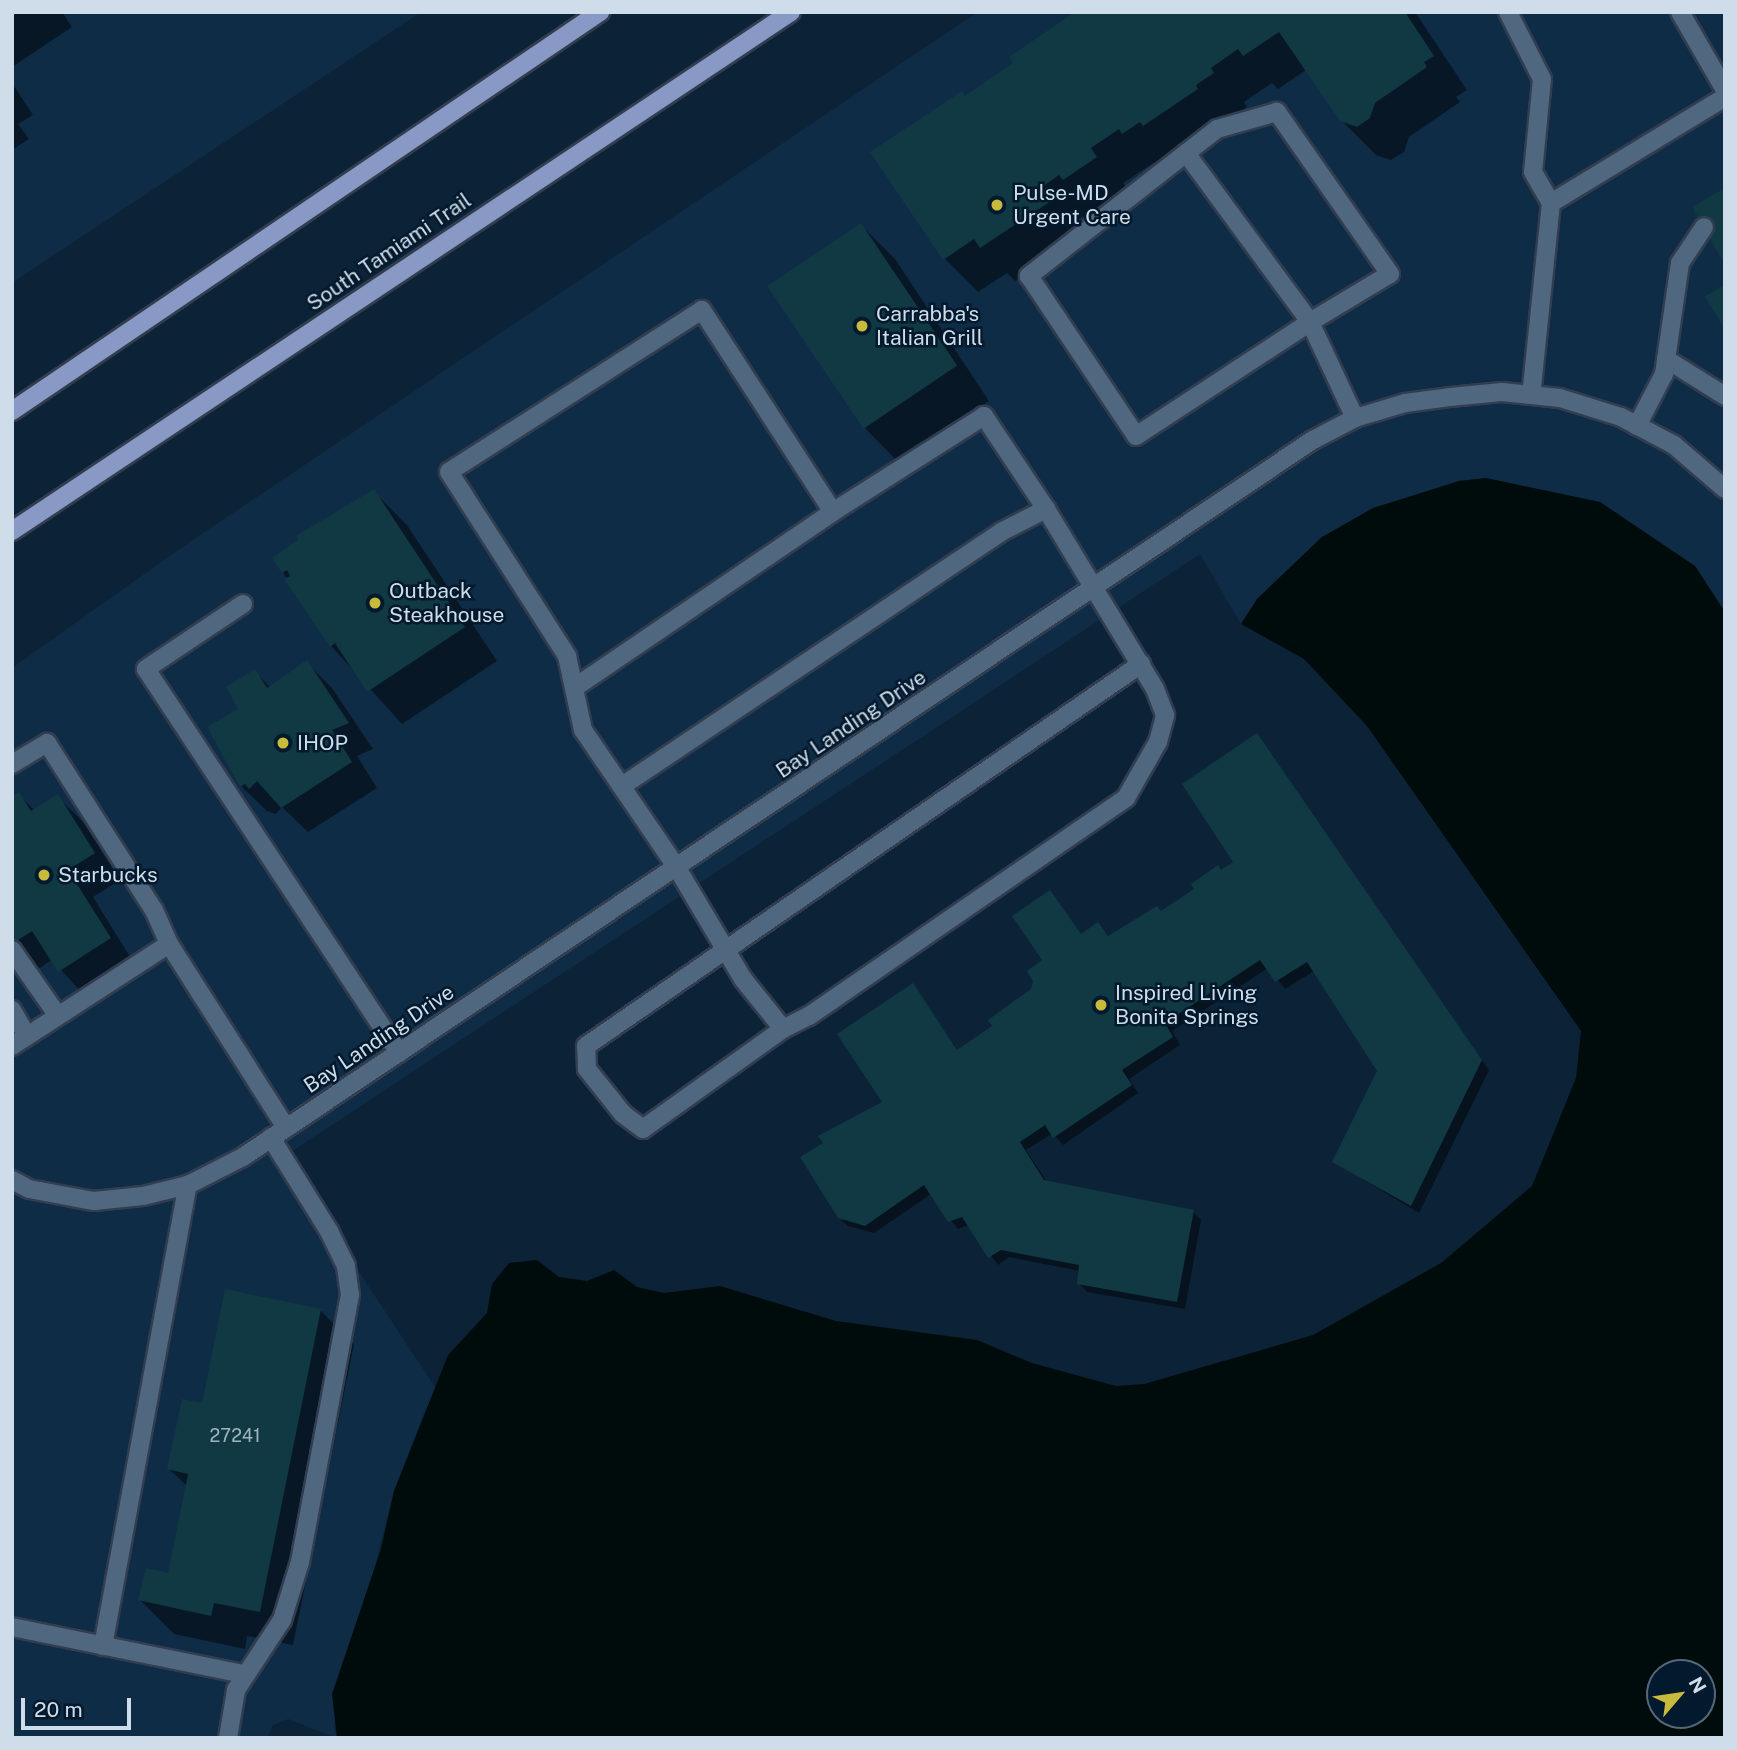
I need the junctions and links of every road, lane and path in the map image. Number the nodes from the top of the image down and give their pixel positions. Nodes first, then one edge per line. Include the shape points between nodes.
1 (600, 12) edge
2 (791, 12) edge
3 (1508, 12) edge
4 (1680, 12) edge
5 (1725, 90) edge
6 (1725, 97) edge
7 (1186, 153) junction
8 (1551, 204) junction
9 (1704, 227) dead end
10 (1310, 322) junction
11 (1666, 359) junction
12 (1531, 395) junction
13 (1725, 396) edge
14 (12, 411) edge
15 (1355, 418) junction
16 (1637, 426) junction
17 (1725, 489) edge
18 (1046, 509) junction
19 (833, 512) junction
20 (12, 531) edge
21 (1096, 587) junction
22 (243, 604) dead end
23 (1141, 664) junction
24 (574, 688) junction
25 (12, 764) edge
26 (622, 786) junction
27 (677, 867) junction
28 (169, 944) junction
29 (12, 950) edge
30 (727, 952) junction
31 (12, 1010) edge
32 (58, 1016) junction
33 (783, 1029) junction
34 (20, 1041) edge
35 (399, 1053) junction
36 (279, 1133) junction
37 (12, 1180) edge
38 (188, 1185) junction
39 (12, 1627) edge
40 (103, 1646) junction
41 (244, 1674) junction
42 (228, 1738) edge

1 - 14 main road
2 - 20 main road, South Tamiami Trail
3 - 8 street via 1542,79 1532,172
4 - 5 street
6 - 8 street
7 - 10 street
7 - 10 street via 1217,129 1277,112 1390,274
7 - 10 street via 1029,276 1136,436
8 - 12 street
9 - 11 street via 1680,263
10 - 15 street
11 - 13 street
11 - 16 street via 1664,374
12 - 15 street, Bay Landing Drive via 1502,392 1416,401
12 - 16 street, Bay Landing Drive via 1560,398
15 - 21 street, Bay Landing Drive via 1313,440
16 - 17 street, Bay Landing Drive via 1674,445
18 - 19 street via 984,416
18 - 21 street
18 - 26 street via 1001,532
19 - 24 street
19 - 24 street via 702,310 449,472 567,656
21 - 23 street
21 - 27 street, Bay Landing Drive
22 - 35 street via 146,669
23 - 30 street
23 - 33 street via 1165,715 1158,742 1126,798 809,1016
24 - 26 street via 583,730
25 - 28 street via 47,743 154,910
26 - 27 street
27 - 30 street
27 - 35 street, Bay Landing Drive
28 - 32 street
28 - 36 street
29 - 32 street
30 - 33 street
30 - 33 street via 586,1046 587,1069 623,1114 643,1129
31 - 34 street
32 - 34 street
35 - 36 street, Bay Landing Drive
36 - 38 street, Bay Landing Drive
36 - 41 street via 346,1266 350,1295 300,1562 282,1620
37 - 38 street, Bay Landing Drive via 29,1189 94,1201
38 - 40 street
39 - 40 street
40 - 41 street
41 - 42 street

